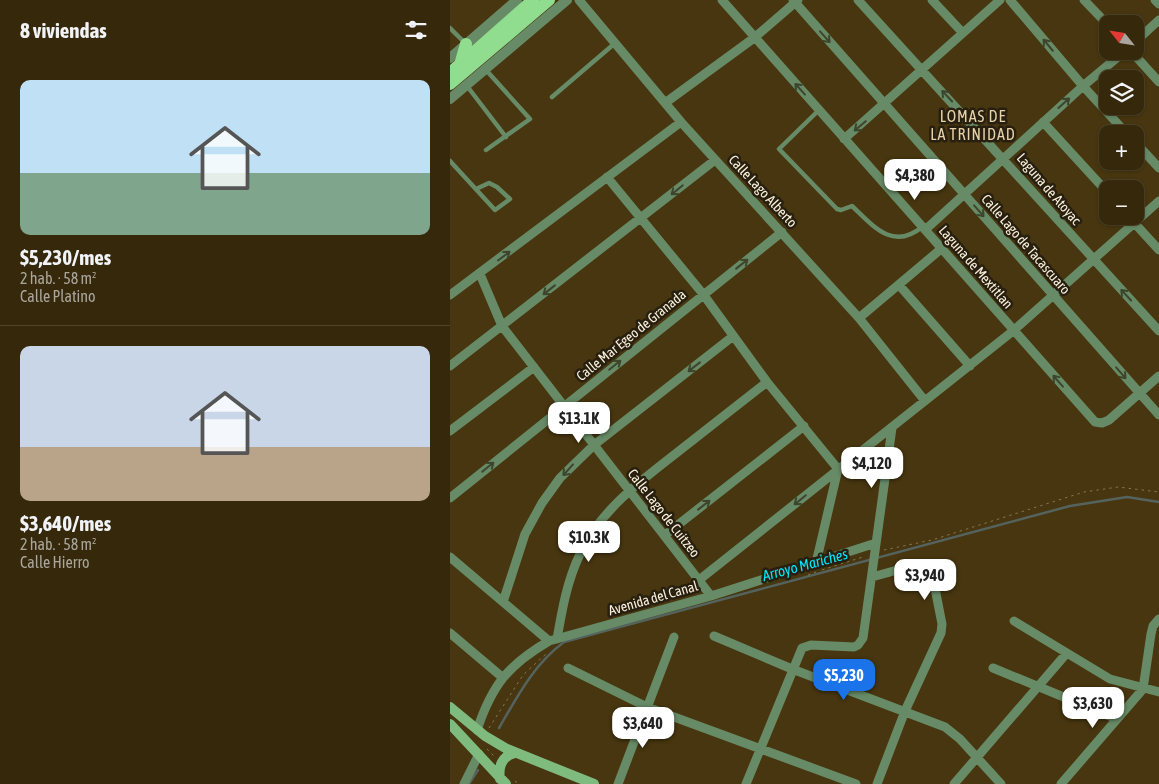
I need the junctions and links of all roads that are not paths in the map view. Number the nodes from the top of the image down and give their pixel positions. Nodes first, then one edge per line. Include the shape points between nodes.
1 (534, 0) edge
2 (549, 0) edge
3 (567, 0) edge
4 (579, 0) edge
5 (722, 0) edge
6 (858, 0) edge
7 (932, 0) edge
8 (1000, 0) edge
9 (1010, 0) edge
10 (1084, 0) edge
11 (1155, 0) edge
12 (796, 1) edge
13 (511, 2) edge
14 (1159, 4) edge
15 (1099, 16) edge
16 (1159, 20) edge
17 (450, 28) edge
18 (962, 32) junction
19 (1144, 34) edge
20 (754, 38) junction
21 (466, 44) junction
22 (614, 44) junction
23 (1114, 60) edge
24 (1139, 60) edge
25 (484, 63) junction
26 (453, 65) edge
27 (922, 70) junction
28 (469, 82) junction
29 (1159, 82) edge
30 (450, 84) edge
31 (1083, 86) junction
32 (552, 97) dead end
33 (450, 99) edge
34 (665, 103) junction
35 (885, 104) junction
36 (819, 110) junction
37 (681, 122) junction
38 (1044, 122) junction
39 (1119, 125) edge
40 (506, 137) junction
41 (844, 139) junction
42 (486, 150) dead end
43 (1144, 152) edge
44 (1004, 158) junction
45 (715, 160) junction
46 (450, 161) edge
47 (1159, 168) edge
48 (607, 177) junction
49 (1099, 183) edge
50 (476, 190) junction
51 (965, 194) junction
52 (1159, 201) edge
53 (1144, 215) edge
54 (642, 218) junction
55 (1134, 225) edge
56 (1136, 225) edge
57 (924, 229) junction
58 (782, 232) junction
59 (941, 249) junction
60 (1159, 250) edge
61 (1093, 260) junction
62 (480, 274) junction
63 (900, 285) junction
64 (703, 294) junction
65 (450, 295) edge
66 (1054, 296) junction
67 (859, 318) junction
68 (502, 326) junction
69 (1014, 331) junction
70 (1159, 331) edge
71 (732, 337) junction
72 (450, 366) edge
73 (970, 366) junction
74 (534, 367) junction
75 (1159, 376) edge
76 (767, 382) junction
77 (1139, 393) junction
78 (925, 401) junction
79 (564, 406) junction
80 (1159, 415) edge
81 (804, 426) junction
82 (892, 428) junction
83 (450, 431) edge
84 (594, 445) junction
85 (838, 469) junction
86 (629, 490) junction
87 (450, 498) edge
88 (665, 535) junction
89 (876, 550) junction
90 (450, 557) edge
91 (816, 563) junction
92 (873, 572) junction
93 (699, 580) junction
94 (711, 596) junction
95 (503, 602) junction
96 (1159, 619) edge
97 (1014, 621) dead end
98 (450, 633) edge
99 (714, 636) dead end
100 (674, 638) dead end
101 (552, 643) junction
102 (1066, 654) junction
103 (568, 668) dead end
104 (993, 668) dead end
105 (792, 669) junction
106 (502, 677) junction
107 (1039, 687) junction
108 (1143, 689) junction
109 (1159, 692) edge
110 (450, 707) edge
111 (647, 707) junction
112 (905, 711) junction
113 (1117, 720) junction
114 (450, 724) edge
115 (484, 735) junction
116 (472, 746) junction
117 (760, 749) junction
118 (515, 753) junction
119 (479, 754) junction
120 (977, 758) junction
121 (503, 782) edge
122 (464, 784) edge
123 (594, 784) edge
124 (618, 784) edge
125 (746, 784) edge
126 (856, 784) edge
127 (877, 784) edge
128 (954, 784) edge
129 (1001, 784) edge
130 (1061, 784) edge

1 - 26 main road
2 - 25 main road
3 - 25 street
4 - 22 street, Calle Lago Alberto
5 - 20 street, Laguna de Mextitlan
6 - 27 street, Laguna de Atoyac
7 - 18 street
8 - 18 street
31 -> 9 street
10 - 15 street
11 - 14 street
12 - 20 street
12 -> 35 street, Calle Lago de Tacascuaro
13 - 21 street
16 - 19 street
17 - 21 lane
18 - 27 street
20 - 34 street
36 -> 20 street, Laguna de Mextitlan
21 - 26 main road
22 - 32 lane
22 - 34 street, Calle Lago Alberto
23 - 31 street
24 - 29 street
25 - 28 main road
25 - 30 main road
25 - 40 lane via 530,119
27 - 35 street
44 -> 27 street, Laguna de Atoyac
28 - 33 street
28 - 40 lane
38 -> 31 street
31 - 39 street
34 - 37 street, Calle Lago Alberto
35 -> 41 street
35 - 51 street, Calle Lago de Tacascuaro
36 - 41 street, Laguna de Mextitlan
36 - 57 lane via 779,149 837,209 852,206 880,233 904,237
37 - 45 street, Calle Lago Alberto
37 - 48 street
38 - 44 street
38 - 49 street
40 - 42 lane
41 - 57 street, Laguna de Mextitlan
43 - 47 street
44 - 51 street
44 - 61 street, Laguna de Atoyac
45 -> 54 street
45 - 58 street, Calle Lago Alberto
46 - 50 lane
48 - 54 street
62 -> 48 street
50 - 50 lane via 489,183 510,200 495,210
51 - 57 street
51 -> 66 street, Calle Lago de Tacascuaro
52 - 53 street
54 - 64 street
54 -> 68 street
55 - 61 street
56 - 60 street
57 - 59 street, Laguna de Mextitlan
64 -> 58 street, Calle Mar Egeo de Granada
58 - 67 street, Calle Lago Alberto
59 - 63 street
59 - 69 street, Laguna de Mextitlan
61 - 66 street
70 -> 61 street, Laguna de Atoyac
62 - 65 street
62 - 68 street, Calle Lago de Cuitzeo
63 - 67 street
63 - 73 street
64 - 71 street
79 -> 64 street, Calle Mar Egeo de Granada
66 - 69 street
66 -> 77 street, Calle Lago de Tacascuaro
67 - 78 street, Calle Lago Alberto
68 - 72 street
68 - 74 street, Calle Lago de Cuitzeo
69 - 73 street
77 -> 69 street, Laguna de Mextitlan via 1102,423 1095,422
71 - 76 street
71 -> 84 street
73 - 78 street
74 - 79 street, Calle Lago de Cuitzeo
74 - 83 street
75 - 77 street
76 - 81 street
76 - 86 street
77 - 80 street, Calle Lago de Tacascuaro
78 - 82 street
79 - 84 street, Calle Lago de Cuitzeo
87 -> 79 street, Calle Mar Egeo de Granada
81 - 85 street
88 -> 81 street
82 - 85 street
82 - 89 street
84 - 86 street, Calle Lago de Cuitzeo
84 -> 95 street via 560,478 542,504 525,534
85 - 91 street
85 -> 93 street
86 - 88 street, Calle Lago de Cuitzeo
86 - 101 street via 607,513 580,554
88 - 93 street, Calle Lago de Cuitzeo
89 - 91 street, Avenida del Canal
89 - 92 street
90 - 95 street
91 - 94 street, Avenida del Canal
92 - 105 street via 862,642 854,647 805,645
92 - 112 street via 919,564 932,573 942,624
93 - 94 street, Calle Lago de Cuitzeo
94 - 101 street, Avenida del Canal
95 - 101 street
96 - 108 street via 1151,634
97 - 102 street
98 - 106 street
99 - 105 street
100 - 111 street
101 - 106 street, Avenida del Canal via 528,653
102 - 107 street
102 - 108 street via 1110,679
103 - 111 street
104 - 107 street
105 - 112 street
105 - 117 street
106 - 115 street, Avenida del Canal via 490,695
107 - 113 street
107 - 120 street
108 - 109 street
108 - 113 street
110 - 115 main road
111 - 117 street
111 - 124 street
112 - 120 street via 953,733
112 - 127 street
113 - 130 street
114 - 116 main road
115 - 116 main road
115 - 118 main road
116 - 119 main road
117 - 125 street
117 - 126 street
118 - 121 main road via 508,755 500,764
118 - 123 main road
119 - 121 main road
119 - 122 street
120 - 128 street
120 - 129 street

